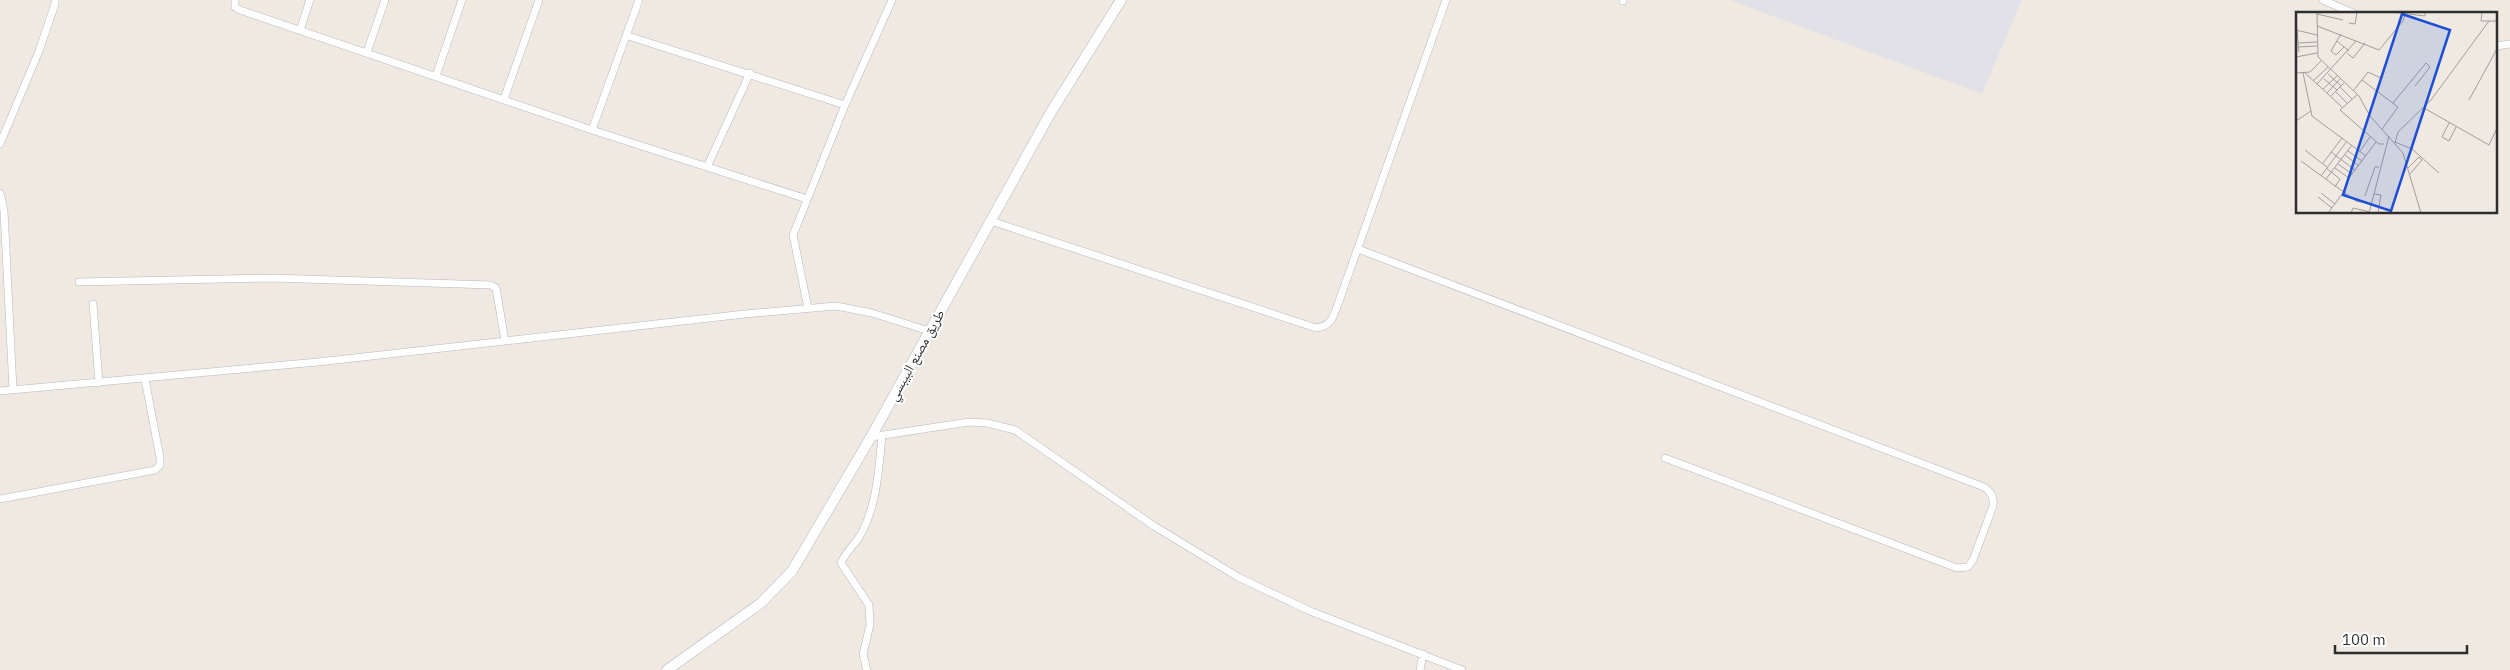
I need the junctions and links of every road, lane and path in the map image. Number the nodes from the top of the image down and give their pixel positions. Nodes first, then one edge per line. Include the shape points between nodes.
1 (55, 0) edge
2 (235, 0) edge
3 (310, 0) edge
4 (385, 0) edge
5 (462, 0) edge
6 (539, 0) edge
7 (639, 0) edge
8 (892, 0) edge
9 (1121, 0) edge
10 (1446, 0) edge
11 (2323, 0) edge
12 (2350, 12) edge
13 (300, 30) junction
14 (628, 36) junction
15 (367, 52) junction
16 (750, 74) junction
17 (436, 76) junction
18 (504, 99) junction
19 (845, 105) junction
20 (592, 130) junction
21 (0, 144) edge
22 (707, 167) junction
23 (0, 193) edge
24 (807, 199) junction
25 (991, 221) junction
26 (1358, 249) junction
27 (79, 282) dead end
28 (94, 304) dead end
29 (808, 308) junction
30 (929, 331) junction
31 (505, 341) junction
32 (146, 379) junction
33 (99, 382) junction
34 (13, 390) junction
35 (0, 391) edge
36 (876, 436) junction
37 (1665, 458) dead end
38 (0, 499) edge
39 (1423, 654) junction
40 (667, 670) edge
41 (867, 670) edge
42 (1420, 670) edge
43 (1462, 670) edge

1 - 21 street via 39,51
2 - 13 street via 237,9
3 - 13 street
4 - 15 street
5 - 17 street
6 - 18 street
7 - 14 street
8 - 19 street
9 - 25 main road, طريق مصنع البيبسي via 1051,112
10 - 26 street
11 - 12 street
13 - 15 street
14 - 16 street
14 - 20 street
15 - 17 street
16 - 19 street
16 - 22 street
17 - 18 street
18 - 20 street
19 - 24 street
20 - 22 street
22 - 24 street
23 - 34 street via 4,211
24 - 29 street via 793,235
25 - 26 street via 1316,328 1331,323
25 - 30 main road, طريق مصنع البيبسي
26 - 37 street via 1984,487 1994,498 1993,506 1973,560 1968,567 1958,568
27 - 31 street via 272,278 491,285 496,288
28 - 33 street
29 - 30 street via 836,306 872,313
29 - 31 street
30 - 36 main road, طريق مصنع البيبسي
31 - 32 street
32 - 33 street
32 - 38 street via 160,458 156,470
33 - 34 street
34 - 35 street
36 - 39 street via 969,422 1015,430 1154,526 1238,577 1310,611
36 - 40 main road, طريق مصنع البيبسي via 783,582 750,613
36 - 41 street via 876,482 867,519 860,536 841,563 870,605 864,654
39 - 42 street
39 - 43 street

